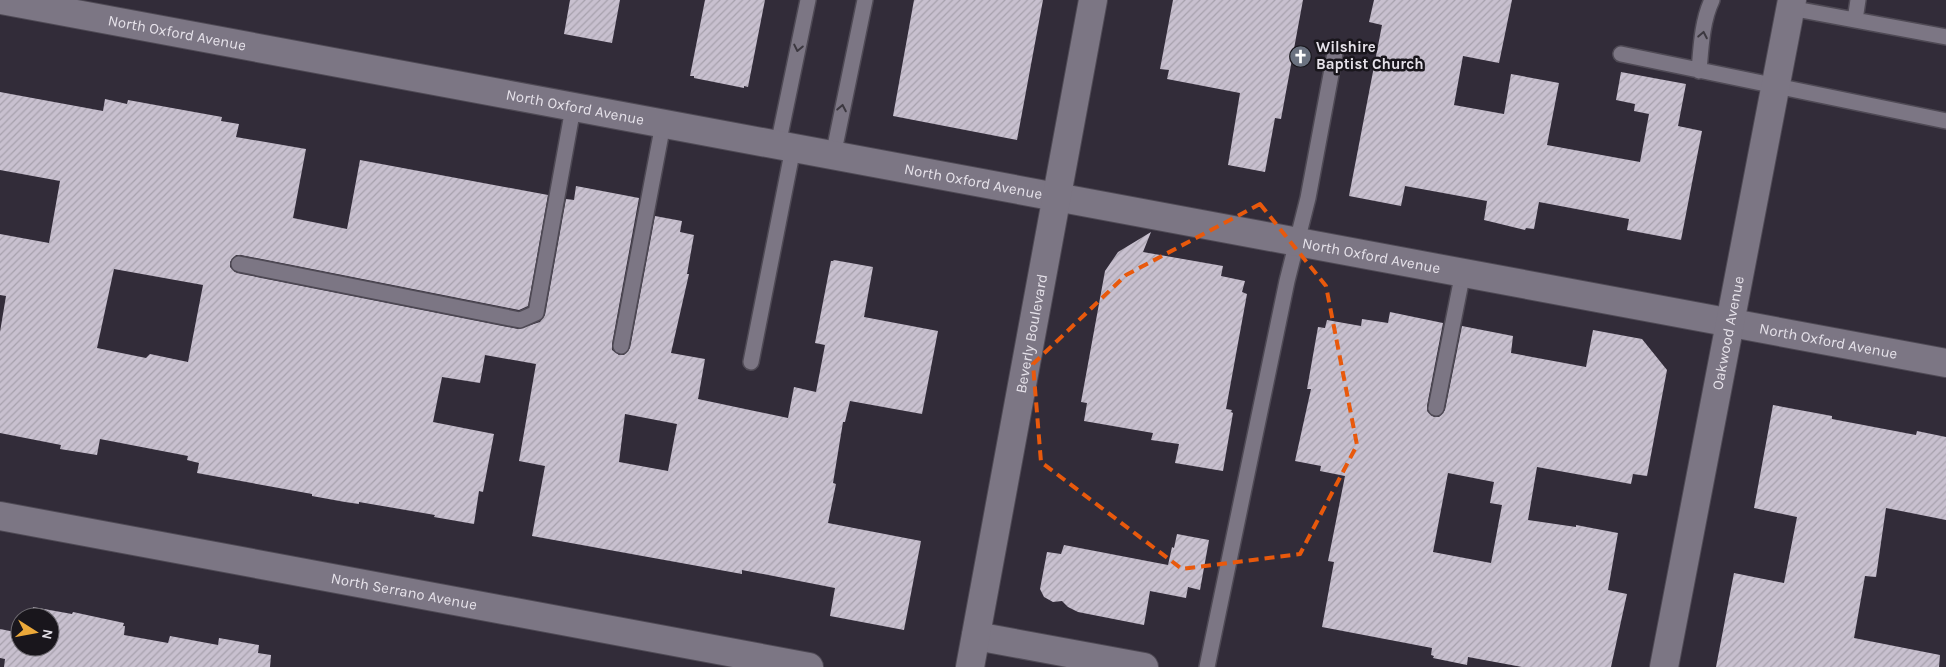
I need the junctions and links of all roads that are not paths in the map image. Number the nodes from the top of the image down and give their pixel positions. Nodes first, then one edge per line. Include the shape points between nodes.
1 (1, 0) edge
2 (808, 0) edge
3 (865, 0) edge
4 (1093, 0) edge
5 (1712, 0) edge
6 (1858, 0) edge
7 (1791, 4) edge
8 (1855, 20) junction
9 (1946, 37) edge
10 (1335, 53) dead end
11 (1621, 54) dead end
12 (1699, 71) junction
13 (1775, 87) junction
14 (574, 108) junction
15 (1946, 121) edge
16 (663, 124) junction
17 (786, 147) junction
18 (833, 156) junction
19 (1057, 198) junction
20 (1297, 242) junction
21 (240, 264) dead end
22 (1463, 272) junction
23 (1731, 322) junction
24 (621, 346) dead end
25 (750, 362) dead end
26 (1946, 363) edge
27 (1436, 408) dead end
28 (0, 516) edge
29 (976, 636) junction
30 (808, 667) edge
31 (970, 667) edge
32 (1144, 667) edge
33 (1207, 667) edge
34 (1664, 667) edge

1 - 14 street, North Oxford Avenue
2 -> 17 lane
18 -> 3 lane
4 - 19 street, Beverly Boulevard
12 -> 5 lane
6 - 8 lane
7 - 8 lane
7 - 13 street, Oakwood Avenue
8 - 9 lane
10 - 20 lane
11 - 12 lane
12 - 13 lane
13 - 15 lane
13 - 23 street, Oakwood Avenue
14 - 16 street, North Oxford Avenue
14 - 21 lane via 536,314 520,320
16 - 17 street, North Oxford Avenue
16 - 24 lane
17 - 18 street, North Oxford Avenue
17 - 25 lane
18 - 19 street, North Oxford Avenue
19 - 20 street, North Oxford Avenue
19 - 29 street, Beverly Boulevard
20 - 22 street, North Oxford Avenue
20 - 33 lane
22 - 23 street, North Oxford Avenue
22 - 27 lane
23 - 26 street, North Oxford Avenue
23 - 34 street, Oakwood Avenue
28 - 30 street, North Serrano Avenue
29 - 31 street, Beverly Boulevard
29 - 32 street

